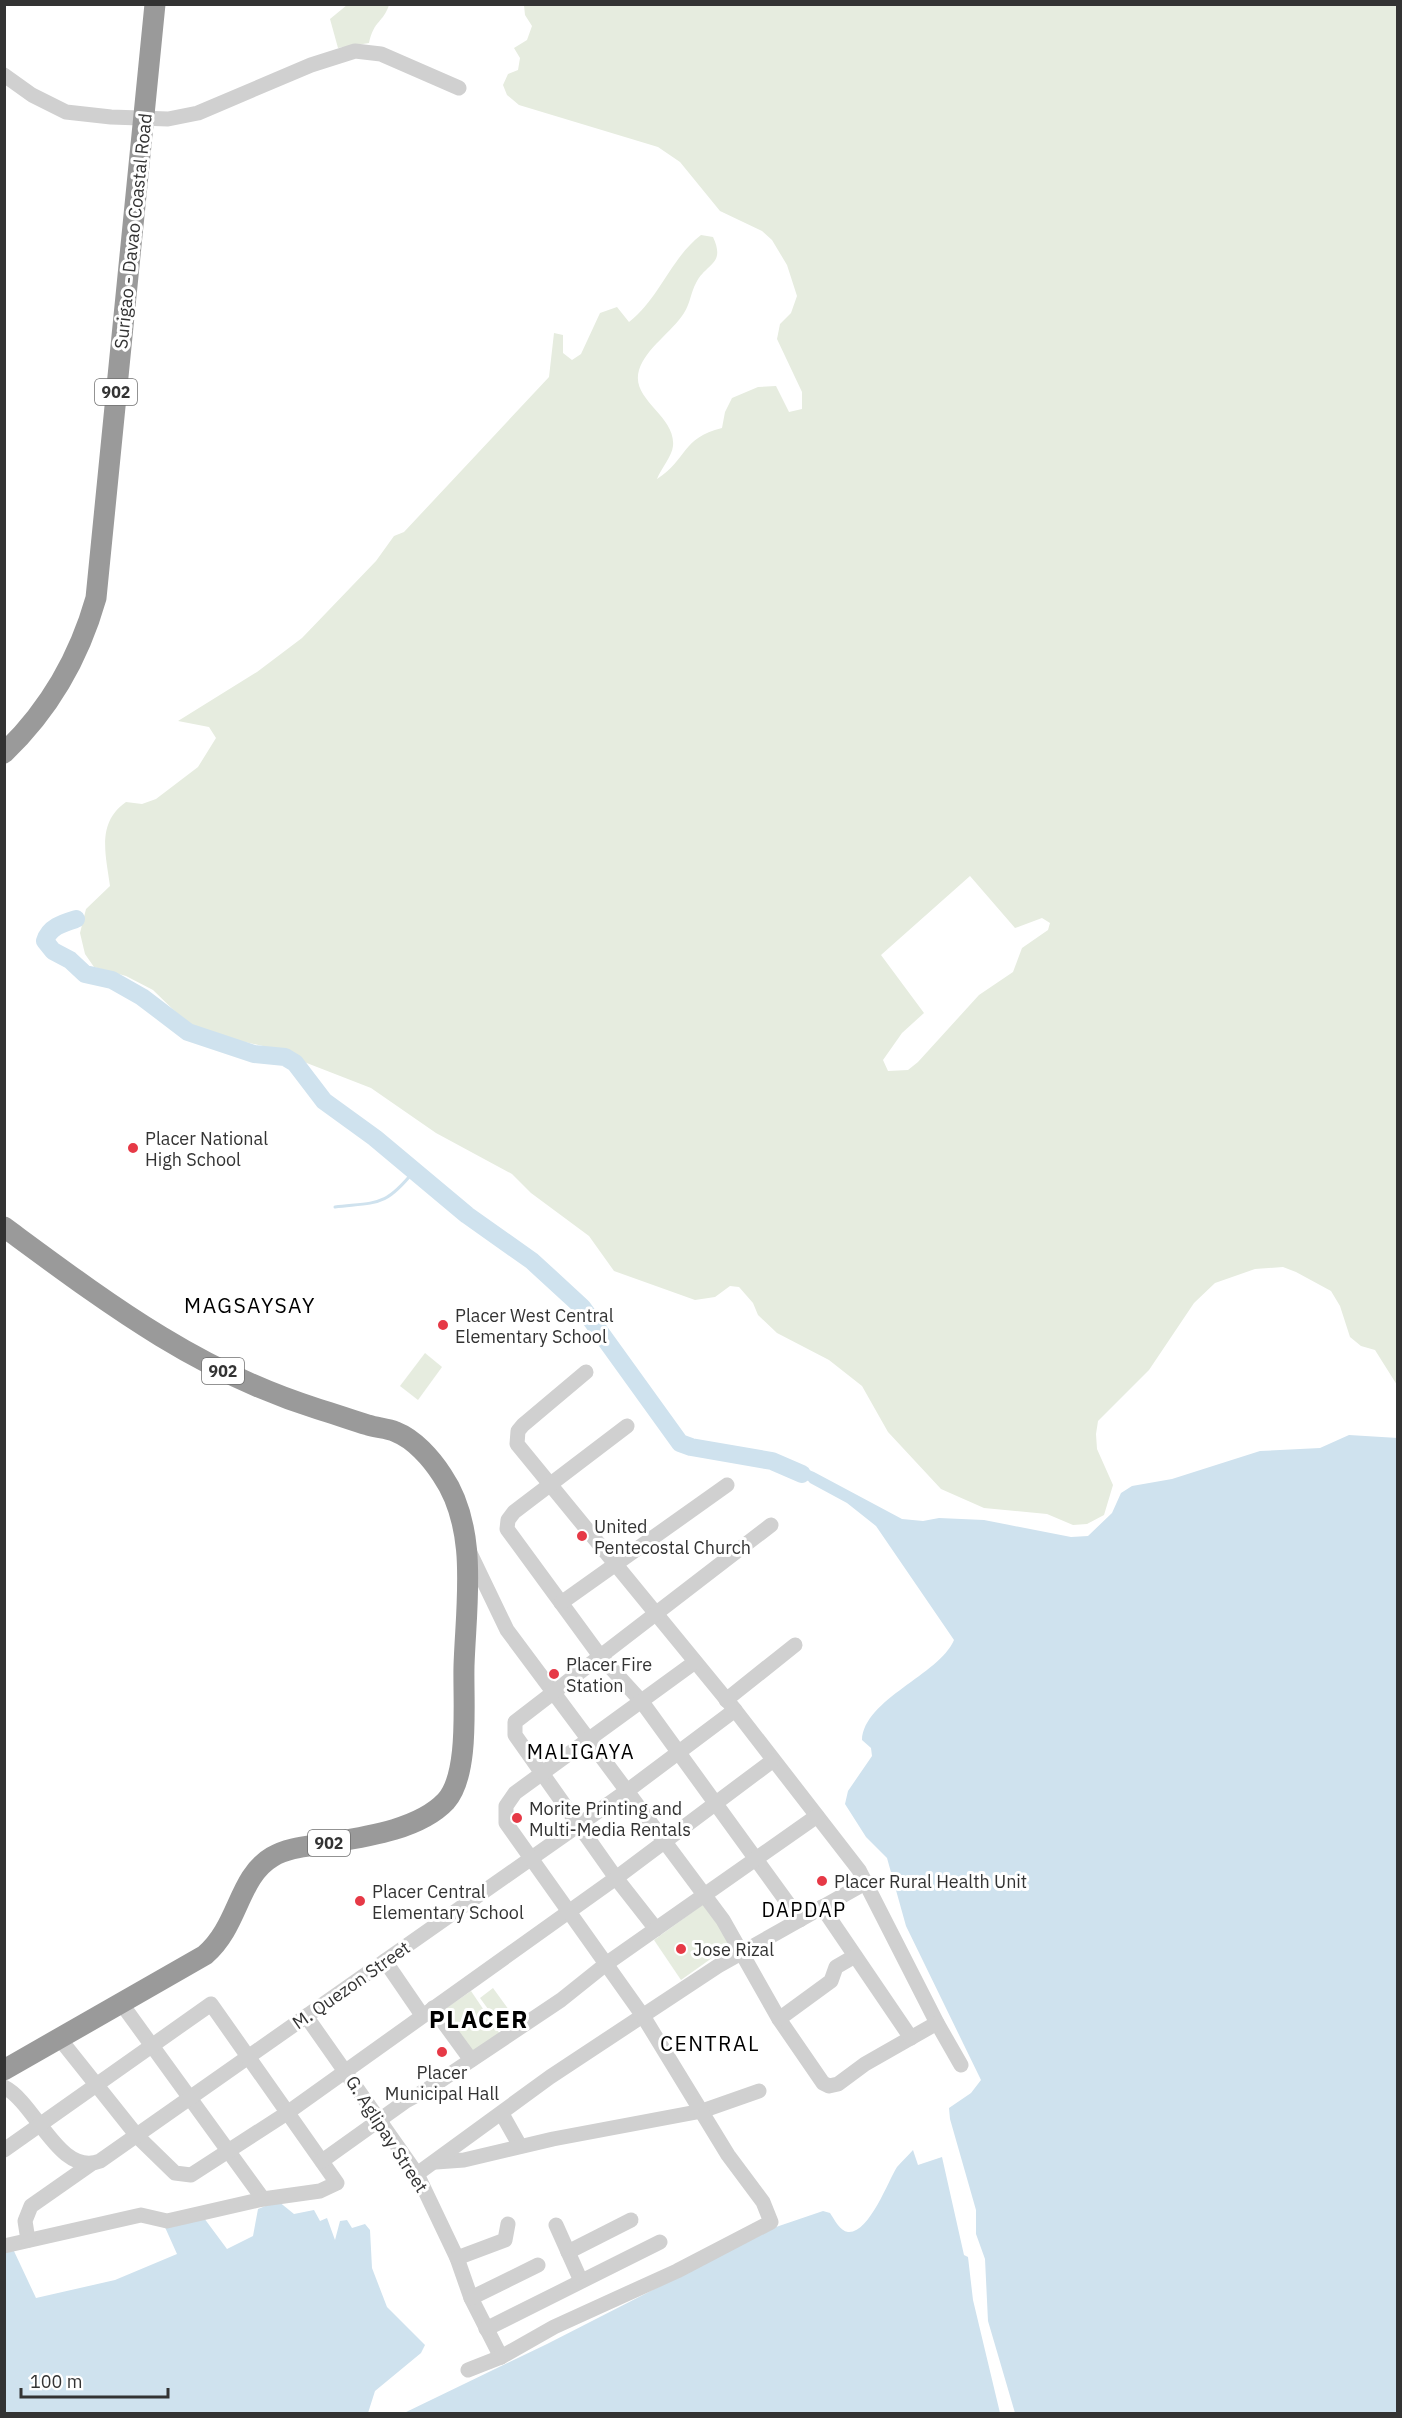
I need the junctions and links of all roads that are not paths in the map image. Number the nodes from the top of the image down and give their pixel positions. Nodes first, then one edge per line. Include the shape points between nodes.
1 (155, 4) edge
2 (4, 75) edge
3 (459, 88) dead end
4 (145, 118) junction
5 (4, 753) edge
6 (4, 1227) edge
7 (586, 1372) dead end
8 (627, 1426) dead end
9 (727, 1485) dead end
10 (551, 1486) junction
11 (771, 1525) dead end
12 (466, 1542) junction
13 (615, 1564) junction
14 (561, 1603) junction
15 (654, 1612) junction
16 (795, 1645) dead end
17 (600, 1656) junction
18 (695, 1662) junction
19 (553, 1694) junction
20 (642, 1702) junction
21 (730, 1705) junction
22 (588, 1741) junction
23 (677, 1753) junction
24 (772, 1761) junction
25 (544, 1774) junction
26 (627, 1791) junction
27 (717, 1805) junction
28 (817, 1816) junction
29 (580, 1823) junction
30 (666, 1841) junction
31 (530, 1858) junction
32 (757, 1858) junction
33 (616, 1878) junction
34 (867, 1882) junction
35 (704, 1894) junction
36 (822, 1907) junction
37 (568, 1912) junction
38 (800, 1920) junction
39 (656, 1929) junction
40 (743, 1954) junction
41 (855, 1956) junction
42 (385, 1961) junction
43 (606, 1964) junction
44 (121, 2003) junction
45 (428, 2012) junction
46 (306, 2016) junction
47 (643, 2016) junction
48 (779, 2019) junction
49 (937, 2023) junction
50 (59, 2038) junction
51 (911, 2038) junction
52 (153, 2046) junction
53 (248, 2057) junction
54 (471, 2060) junction
55 (961, 2065) dead end
56 (4, 2070) edge
57 (346, 2070) junction
58 (96, 2084) junction
59 (4, 2087) edge
60 (759, 2091) dead end
61 (191, 2098) junction
62 (702, 2111) junction
63 (286, 2113) junction
64 (502, 2114) junction
65 (380, 2119) junction
66 (41, 2125) junction
67 (138, 2137) junction
68 (520, 2146) junction
69 (4, 2150) edge
70 (231, 2151) junction
71 (322, 2161) junction
72 (436, 2162) junction
73 (91, 2164) junction
74 (417, 2174) junction
75 (263, 2199) junction
76 (631, 2220) dead end
77 (508, 2224) dead end
78 (556, 2225) dead end
79 (28, 2240) junction
80 (660, 2242) dead end
81 (4, 2246) edge
82 (568, 2252) junction
83 (457, 2258) junction
84 (538, 2265) dead end
85 (581, 2281) junction
86 (471, 2298) junction
87 (486, 2329) junction
88 (501, 2357) junction
89 (468, 2370) dead end

1 - 4 highway, Surigao - Davao Coastal Road / 902
2 - 4 street via 66,112
3 - 4 street via 381,54 355,51 311,65 198,113 168,119
4 - 5 highway, Surigao - Davao Coastal Road / 902 via 96,598 62,682 27,730
6 - 12 highway, 902 via 138,1323 214,1368 270,1392 408,1438 450,1489 460,1507
7 - 10 street via 523,1425 516,1436 517,1444
8 - 10 street
9 - 13 street
10 - 13 street
10 - 14 street via 514,1512 506,1525
11 - 15 street
12 - 19 street via 507,1630
12 - 44 highway, 902 via 462,1744 459,1773 448,1799 422,1819 381,1834 273,1856 254,1872 226,1932 213,1948
13 - 14 street
13 - 15 street
14 - 17 street
15 - 17 street
15 - 18 street
16 - 21 street, M. Quezon Street
17 - 19 street
17 - 20 street
18 - 20 street
18 - 21 street
19 - 22 street
19 - 25 street via 525,1713 514,1727 515,1735
20 - 22 street
20 - 23 street
21 - 23 street, M. Quezon Street
21 - 24 street
22 - 25 street
22 - 26 street
23 - 26 street, M. Quezon Street
23 - 27 street
24 - 27 street
24 - 28 street
25 - 29 street
25 - 31 street via 515,1793 506,1806 506,1823
26 - 29 street, M. Quezon Street
26 - 30 street
27 - 30 street
27 - 32 street
28 - 32 street
28 - 34 street
29 - 31 street, M. Quezon Street
29 - 33 street
30 - 33 street
30 - 35 street
31 - 37 street
31 - 42 street, M. Quezon Street
32 - 35 street
32 - 38 street
33 - 37 street
33 - 39 street
34 - 36 street
34 - 49 street
35 - 39 street
35 - 40 street
36 - 38 street
36 - 41 street
37 - 43 street
37 - 45 street
38 - 40 street
39 - 43 street
40 - 47 street
40 - 48 street
41 - 48 street via 836,1967 831,1981
41 - 51 street
42 - 45 street
42 - 46 street, M. Quezon Street
43 - 47 street
43 - 54 street via 561,2000
44 - 50 highway, 902
44 - 52 street
45 - 54 street
45 - 57 street
46 - 53 street, M. Quezon Street
46 - 57 street, G. Aglipay Street
47 - 62 street
47 - 64 street
48 - 51 street via 823,2083 829,2086
49 - 51 street
49 - 55 street
50 - 56 highway, 902
50 - 58 street
52 - 53 street via 211,2004
52 - 58 street
52 - 61 street
53 - 61 street, M. Quezon Street
53 - 63 street
54 - 65 street
57 - 63 street
57 - 65 street, G. Aglipay Street
58 - 66 street
58 - 67 street
59 - 66 street via 18,2096
60 - 62 street
61 - 67 street, M. Quezon Street
61 - 70 street
62 - 68 street
62 - 88 street via 740,2174 763,2202 771,2217 770,2225 554,2327
63 - 70 street
63 - 71 street
64 - 68 street
64 - 72 street
65 - 71 street
65 - 74 street, G. Aglipay Street
66 - 69 street
66 - 73 street via 70,2158
67 - 70 street via 180,2176 191,2175
67 - 73 street, M. Quezon Street
68 - 72 street via 464,2160
70 - 75 street
71 - 75 street via 337,2183 320,2191
72 - 74 street
73 - 79 street, M. Quezon Street via 31,2206 25,2221
74 - 83 street, G. Aglipay Street
75 - 79 street via 167,2221 141,2215
76 - 82 street
77 - 83 street via 505,2240
78 - 82 street
79 - 81 street
80 - 85 street
82 - 85 street
83 - 86 street, G. Aglipay Street
84 - 86 street
85 - 87 street
86 - 87 street, G. Aglipay Street
87 - 88 street, G. Aglipay Street
88 - 89 street

